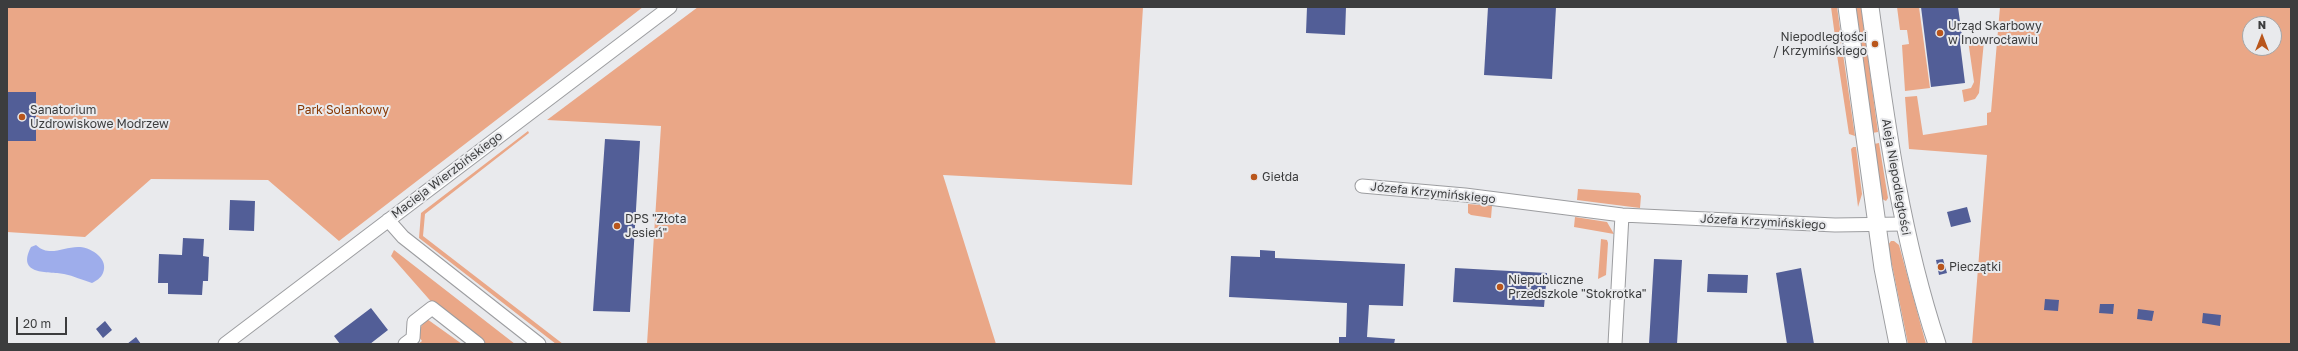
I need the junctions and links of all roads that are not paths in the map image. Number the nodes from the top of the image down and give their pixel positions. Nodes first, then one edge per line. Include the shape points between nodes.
1 (670, 7) edge
2 (1847, 7) edge
3 (1870, 7) edge
4 (1362, 186) dead end
5 (1622, 215) junction
6 (388, 220) junction
7 (1903, 224) junction
8 (1876, 226) junction
9 (225, 344) edge
10 (405, 344) edge
11 (478, 344) edge
12 (538, 344) edge
13 (1614, 344) edge
14 (1898, 344) edge
15 (1937, 344) edge

1 - 6 street, Macieja Wierzbińskiego
2 - 8 street, Aleja Niepodległości
3 - 7 street, Aleja Niepodległości via 1887,136
4 - 5 street, Józefa Krzymińskiego via 1465,195
5 - 8 street, Józefa Krzymińskiego
5 - 13 street
6 - 9 street, Macieja Wierzbińskiego
6 - 12 street via 403,237
7 - 8 street, Józefa Krzymińskiego
7 - 15 street, Aleja Niepodległości
8 - 14 street, Aleja Niepodległości
10 - 11 street via 413,338 414,322 432,308

